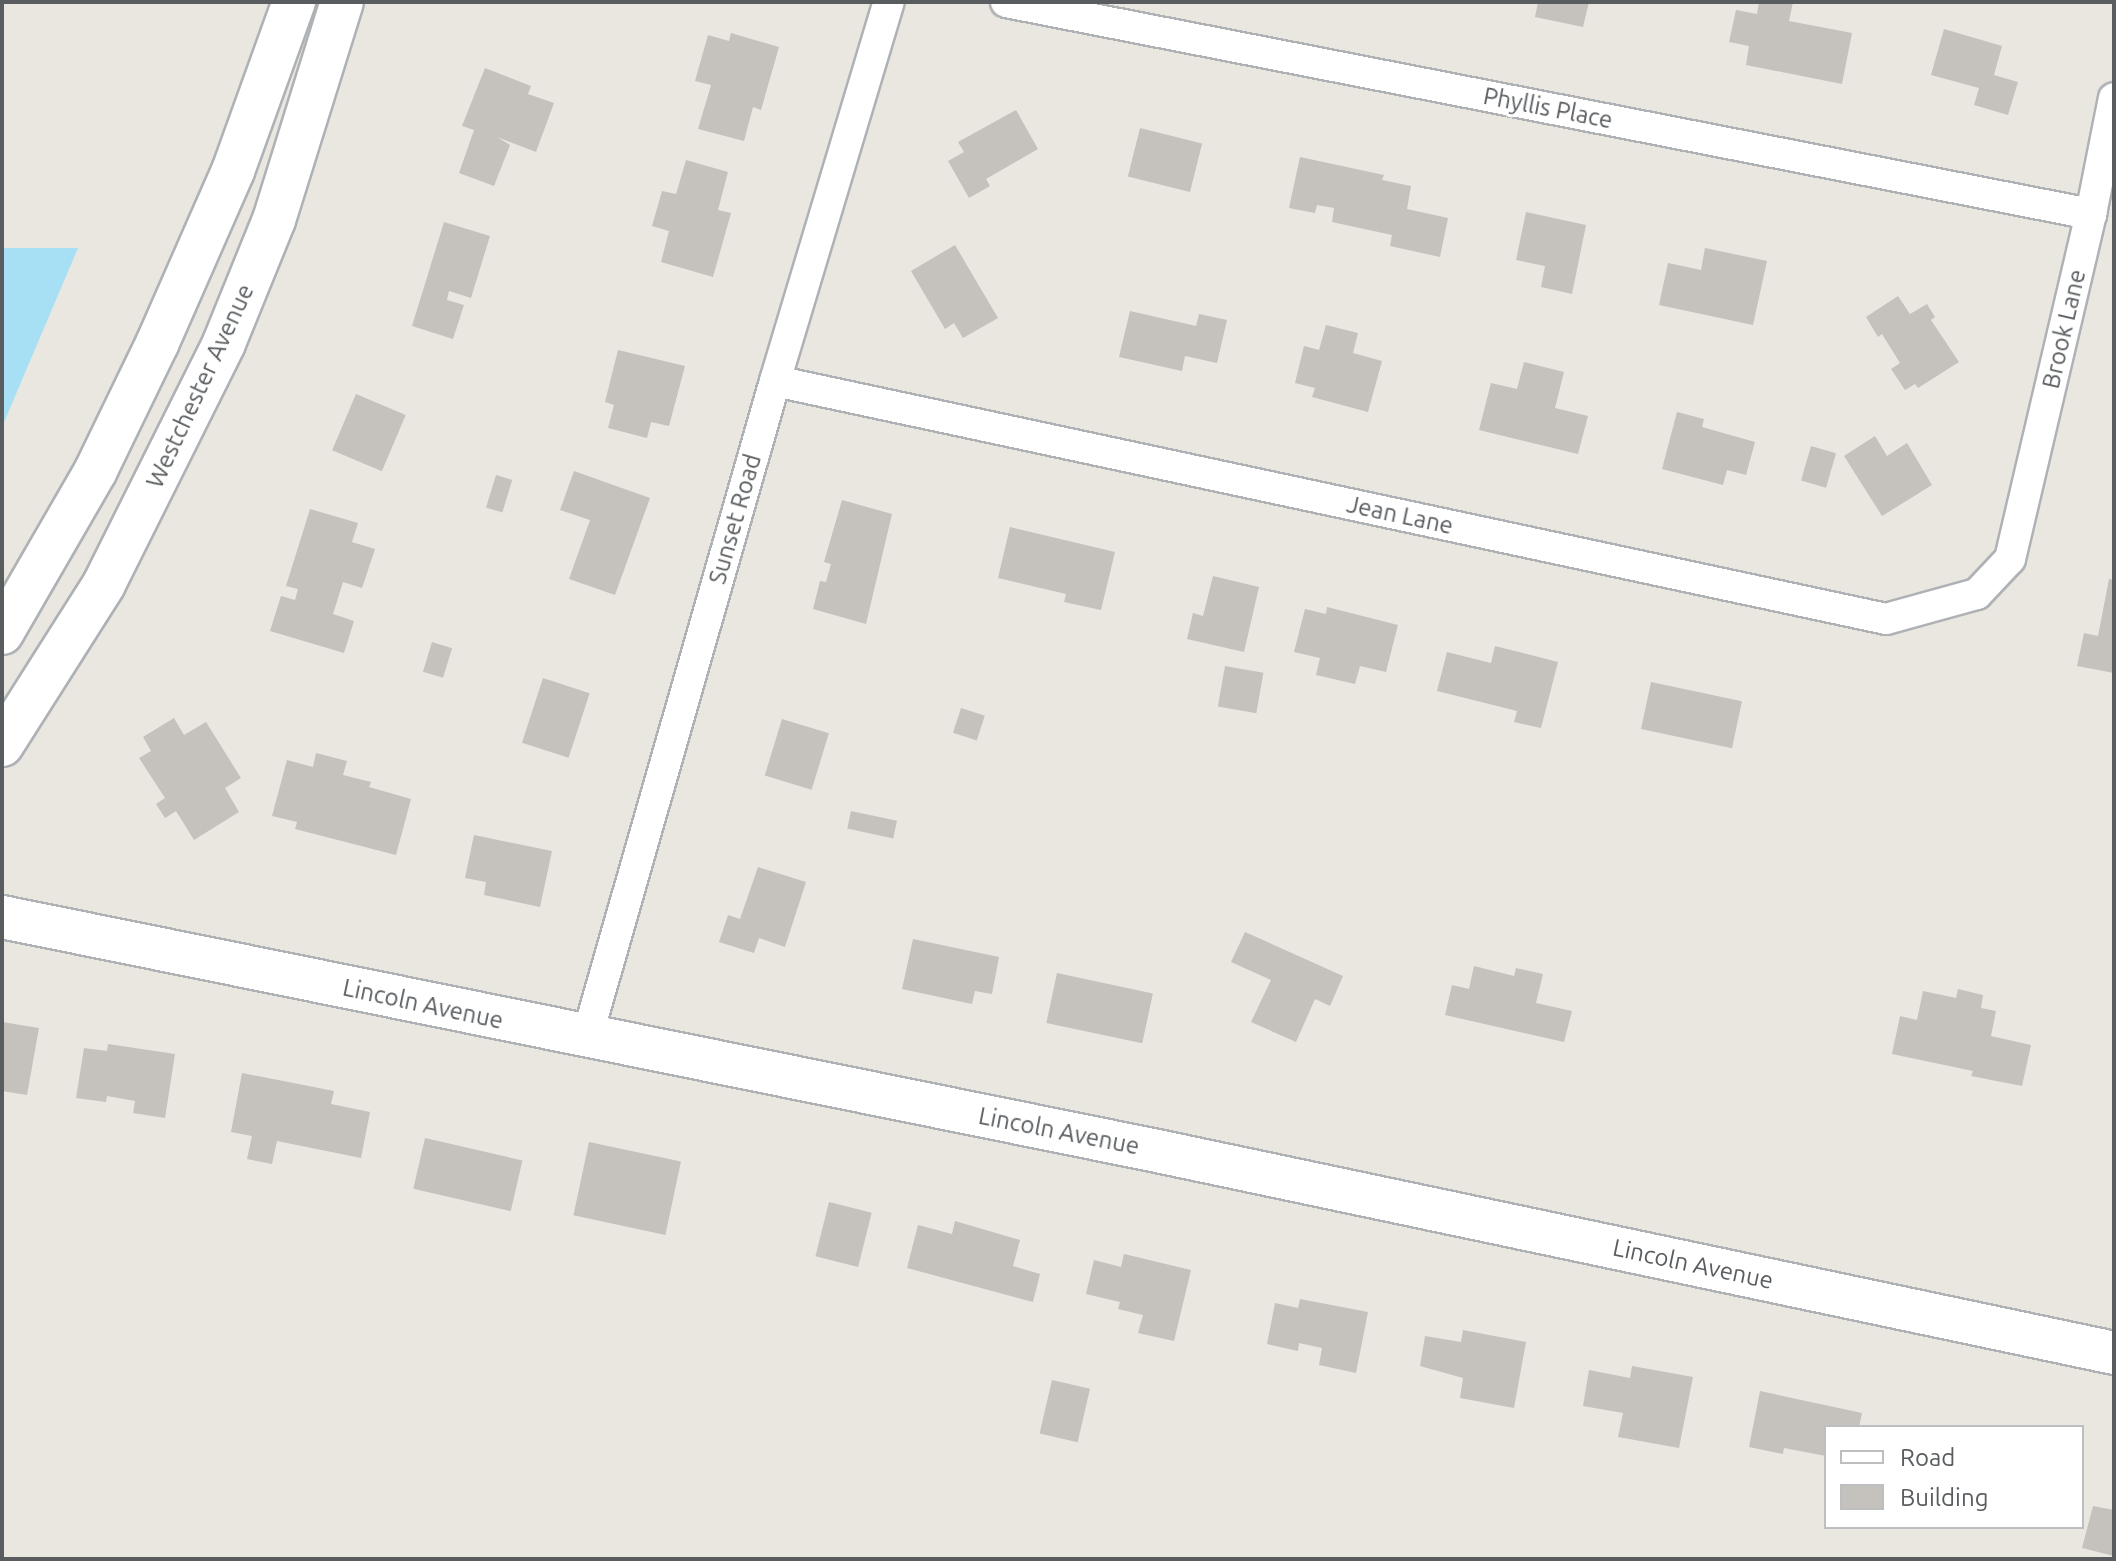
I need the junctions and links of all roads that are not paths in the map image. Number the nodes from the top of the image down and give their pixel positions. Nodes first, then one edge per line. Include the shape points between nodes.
1 (294, 2) edge
2 (342, 2) edge
3 (889, 2) edge
4 (1006, 2) edge
5 (2114, 98) edge
6 (2091, 214) junction
7 (775, 381) junction
8 (2010, 559) joint
9 (2, 633) edge
10 (2, 745) edge
11 (2, 917) edge
12 (587, 1037) junction
13 (2114, 1353) edge

1 - 9 street via 233,171 164,330 96,470
2 - 10 street, Westchester Avenue via 274,220 224,343 104,584
3 - 7 street, Sunset Road
4 - 6 street, Phyllis Place
5 - 6 street, Brook Lane
6 - 8 street, Brook Lane
7 - 8 street, Jean Lane via 1886,619 1977,594
7 - 12 street, Sunset Road
11 - 12 street, Lincoln Avenue
12 - 13 street, Lincoln Avenue

